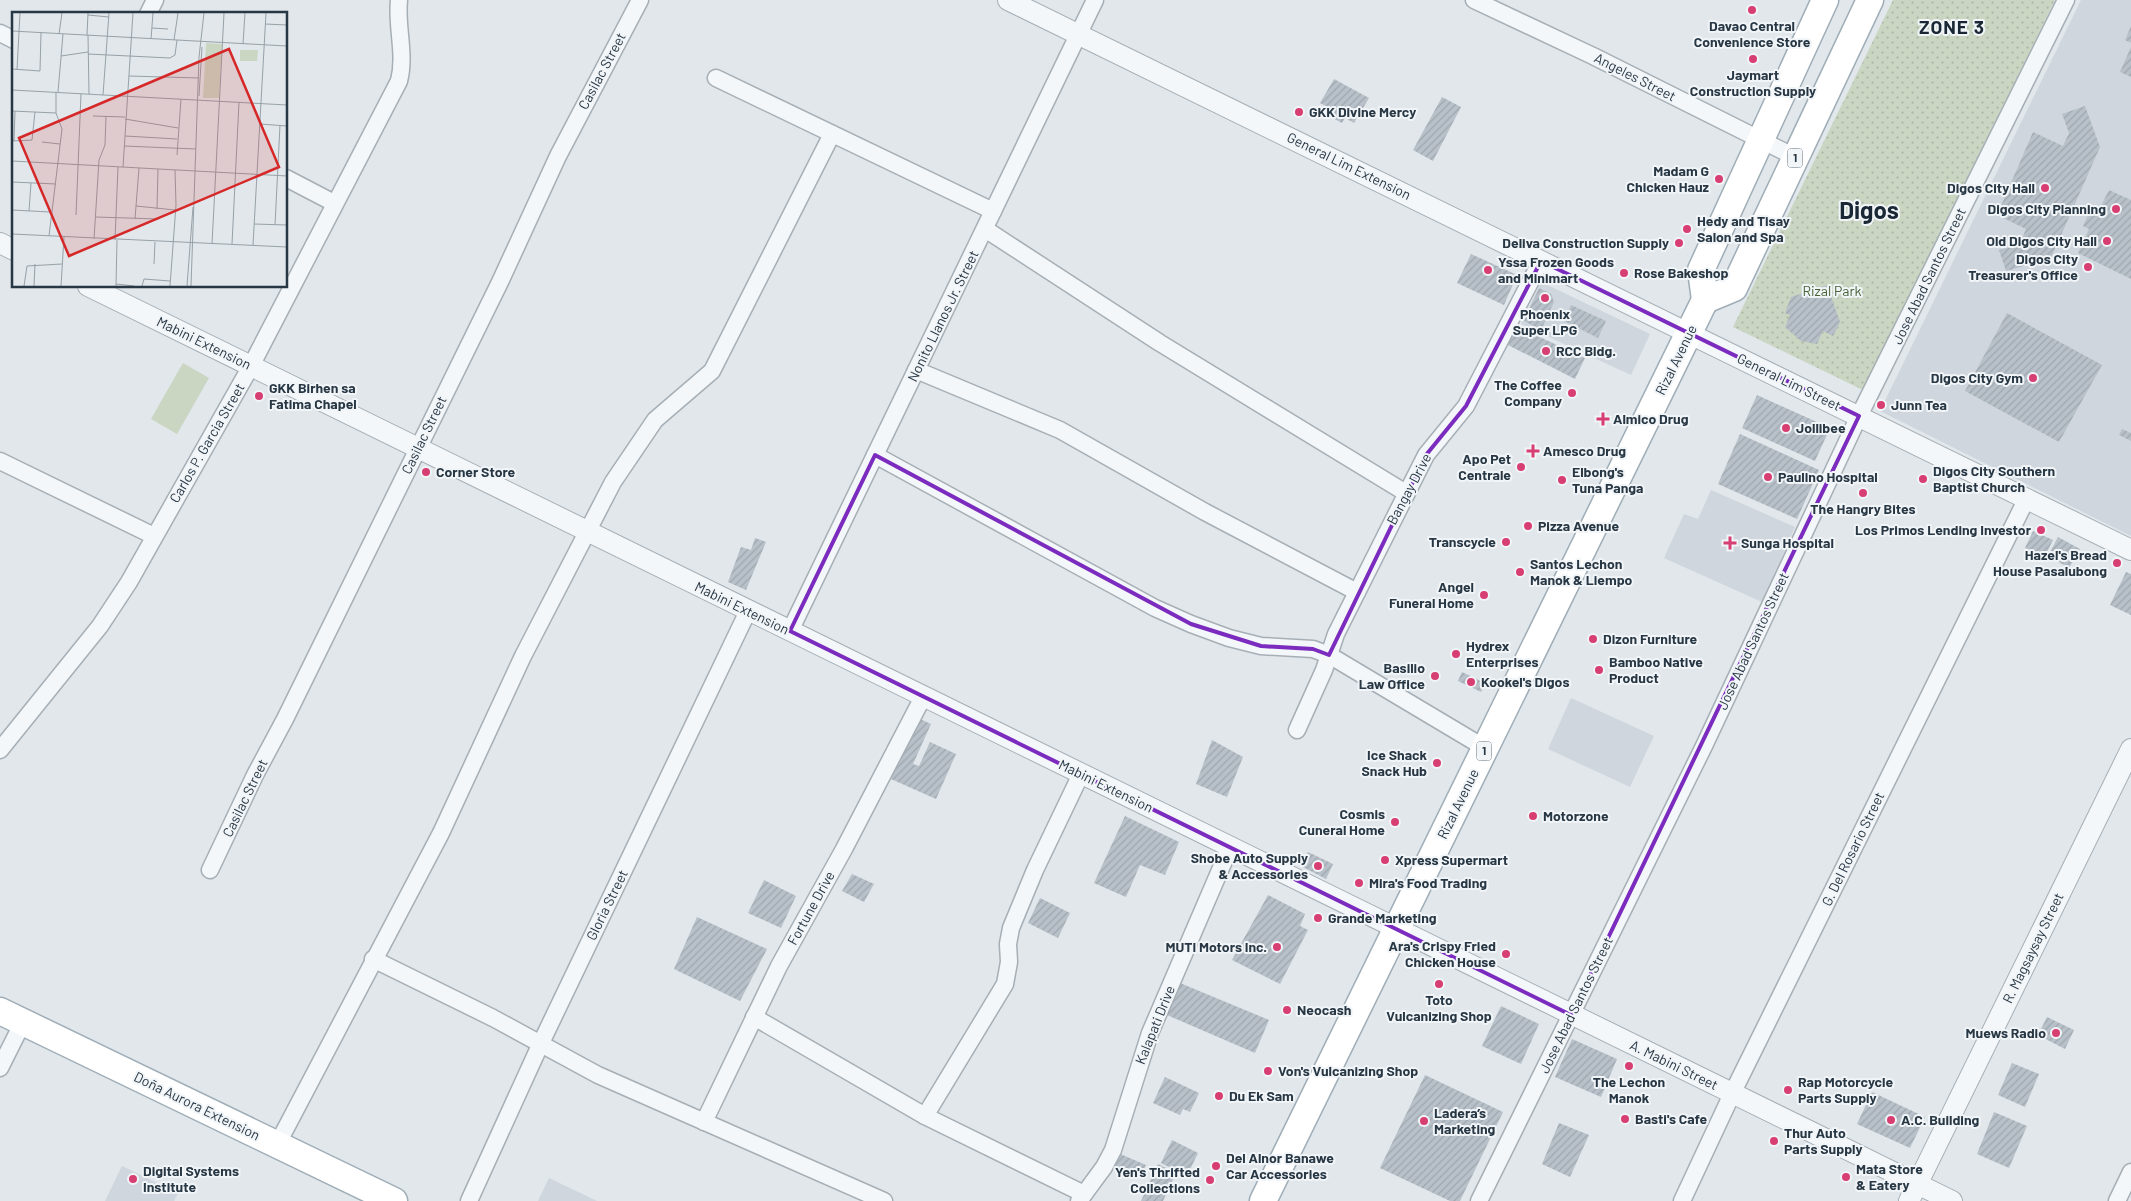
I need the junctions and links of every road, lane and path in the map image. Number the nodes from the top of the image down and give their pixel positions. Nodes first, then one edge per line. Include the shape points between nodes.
1 (155, 0) edge
2 (398, 0) edge
3 (640, 0) edge
4 (1008, 0) edge
5 (1095, 0) edge
6 (1474, 0) edge
7 (1825, 0) edge
8 (1870, 0) edge
9 (2066, 0) edge
10 (149, 12) edge
11 (0, 33) edge
12 (1079, 34) junction
13 (12, 39) edge
14 (716, 78) dead end
15 (1788, 79) junction
16 (1824, 96) junction
17 (832, 134) junction
18 (1760, 140) junction
19 (1796, 157) junction
20 (288, 179) edge
21 (334, 204) junction
22 (993, 211) junction
23 (985, 229) junction
24 (0, 243) edge
25 (12, 249) edge
26 (1541, 260) junction
27 (92, 288) edge
28 (1705, 300) junction
29 (1689, 333) junction
30 (251, 366) junction
31 (916, 370) junction
32 (1859, 416) junction
33 (418, 448) junction
34 (875, 455) junction
35 (0, 461) edge
36 (1406, 493) junction
37 (2027, 498) junction
38 (587, 532) junction
39 (154, 536) junction
40 (2131, 550) edge
41 (1357, 592) junction
42 (748, 611) junction
43 (790, 631) junction
44 (1329, 655) junction
45 (923, 696) junction
46 (1298, 730) dead end
47 (1486, 748) junction
48 (0, 750) edge
49 (2128, 761) edge
50 (1081, 774) junction
51 (1230, 847) junction
52 (210, 870) dead end
53 (1396, 929) junction
54 (373, 959) junction
55 (1572, 1015) junction
56 (754, 1016) junction
57 (11, 1017) edge
58 (541, 1043) junction
59 (0, 1068) edge
60 (1732, 1094) junction
61 (925, 1116) junction
62 (704, 1122) junction
63 (277, 1145) junction
64 (2131, 1172) edge
65 (1913, 1193) edge
66 (1081, 1197) edge
67 (394, 1201) edge
68 (469, 1201) edge
69 (884, 1201) edge
70 (1263, 1201) edge
71 (1479, 1201) edge
72 (1682, 1201) edge
73 (1952, 1201) edge
74 (2117, 1201) edge

1 - 10 street
2 - 21 street, Carlos P. Garcia Street via 402,58 399,81
3 - 33 street, Casilac Street via 575,121
4 - 12 street, General Lim Extension
5 - 12 street, Nonito Llanos Jr. Street
6 - 18 street, Angeles Street
7 - 15 main road
8 - 16 main road, 1
9 - 32 street, Jose Abad Santos Street
11 - 13 street
12 - 22 street, Nonito Llanos Jr. Street
12 - 26 street, General Lim Extension
14 - 17 street
15 - 16 main road
15 - 18 main road
16 - 19 main road, 1
17 - 22 street
17 - 38 street via 712,371 655,420 613,482
18 - 19 street, Angeles Street
18 - 28 main road via 1701,270
19 - 28 main road, 1 via 1734,288
20 - 21 street
21 - 30 street, Carlos P. Garcia Street
22 - 23 street, Nonito Llanos Jr. Street
23 - 31 street, Nonito Llanos Jr. Street
23 - 36 street via 1160,343
24 - 25 street
26 - 29 street, General Lim Extension
26 - 36 street, Bangay Drive via 1466,406 1426,455
27 - 30 street, Mabini Extension
28 - 29 main road, Rizal Avenue / 1
29 - 32 street, General Lim Street
29 - 47 main road, Rizal Avenue / 1
30 - 33 street, Mabini Extension
30 - 39 street, Carlos P. Garcia Street
31 - 34 street, Nonito Llanos Jr. Street
31 - 41 street via 1060,430 1205,512
32 - 37 street, General Lim Street
32 - 55 street, Jose Abad Santos Street via 1704,746
33 - 38 street, Mabini Extension
33 - 52 street, Casilac Street via 285,719 243,797
34 - 43 street, Nonito Llanos Jr. Street
34 - 44 street via 1155,608 1191,624 1261,646 1314,649
35 - 39 street
36 - 41 street, Bangay Drive
37 - 40 street, General Lim Street
37 - 60 street, G. Del Rosario Street
38 - 42 street, Mabini Extension
38 - 54 street via 504,695 441,833
39 - 48 street, Carlos P. Garcia Street via 114,606
41 - 44 street, Bangay Drive
42 - 43 street, Mabini Extension
42 - 58 street, Gloria Street
43 - 45 street, Mabini Extension
44 - 46 street, Bangay Drive
44 - 47 street
45 - 50 street, Mabini Extension
45 - 56 street, Fortune Drive
47 - 53 main road, Rizal Avenue / 1
49 - 65 street, R. Magsaysay Street
50 - 51 street, Mabini Extension
50 - 61 street via 1011,928 1006,984
51 - 53 street, Mabini Extension
51 - 66 street, Kalapati Drive via 1148,1040 1113,1150
53 - 55 street, A. Mabini Street
53 - 70 main road, Rizal Avenue / 1
54 - 58 street
54 - 63 street
55 - 60 street, A. Mabini Street
55 - 71 street, Jose Abad Santos Street
56 - 61 street
56 - 62 street, Fortune Drive
57 - 59 street
57 - 63 main road, Doña Aurora Extension
58 - 62 street via 598,1075
58 - 68 street, Gloria Street
60 - 65 street, A. Mabini Street
60 - 72 street, G. Del Rosario Street
61 - 66 street
62 - 69 street
63 - 67 main road, Doña Aurora Extension
64 - 74 street
65 - 73 street, A. Mabini Street

